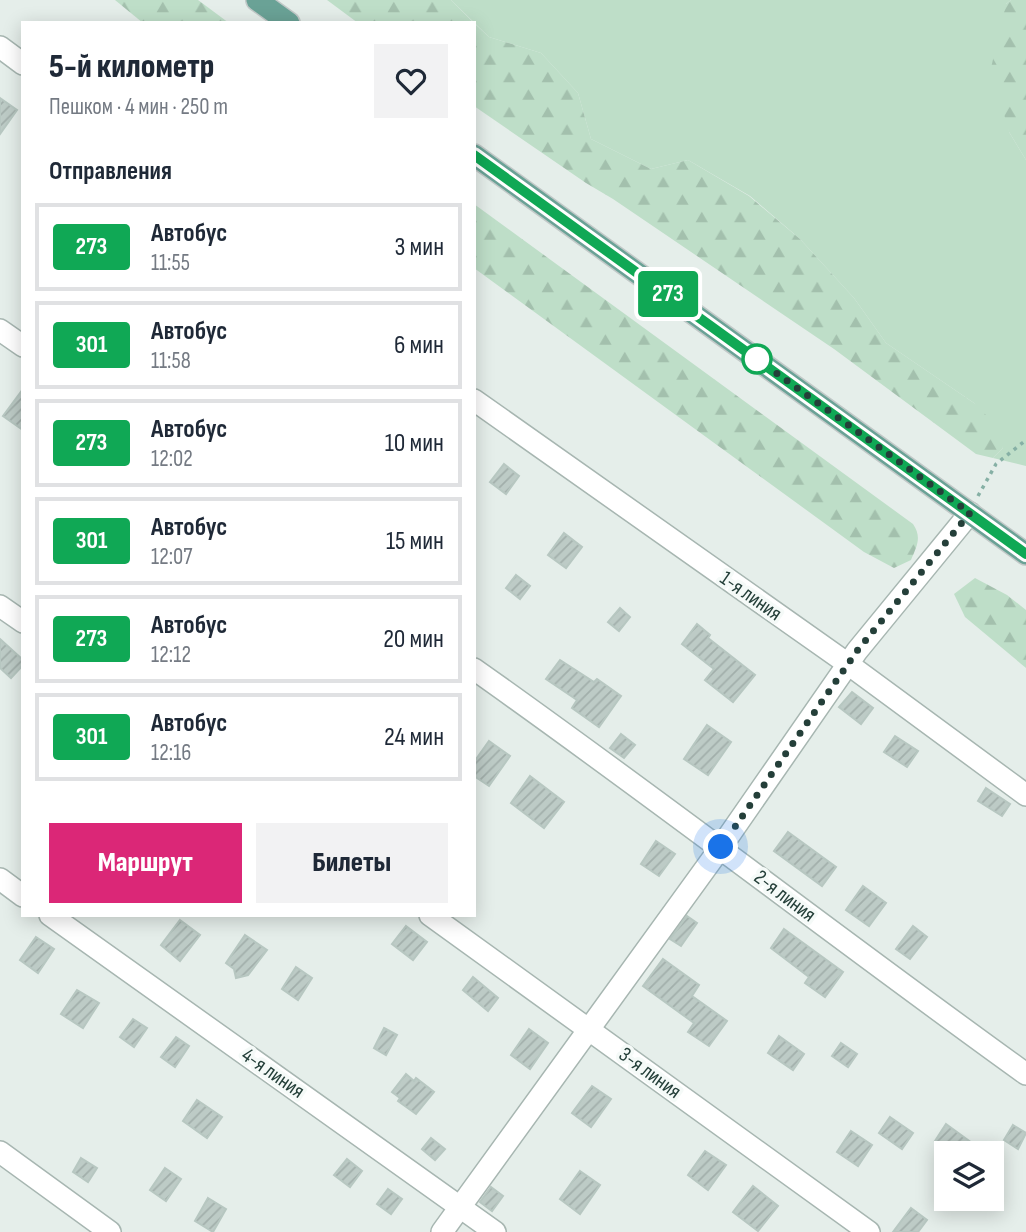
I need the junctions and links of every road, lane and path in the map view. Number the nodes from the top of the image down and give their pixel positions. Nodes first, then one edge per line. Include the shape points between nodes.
1 (257, 0) edge
2 (286, 21) edge
3 (0, 47) edge
4 (21, 63) edge
5 (476, 156) edge
6 (0, 330) edge
7 (21, 345) edge
8 (476, 401) edge
9 (1026, 440) edge
10 (970, 513) junction
11 (1026, 554) edge
12 (0, 606) edge
13 (21, 621) edge
14 (848, 664) junction
15 (476, 670) edge
16 (1026, 795) edge
17 (721, 847) junction
18 (0, 880) edge
19 (21, 895) edge
20 (53, 917) edge
21 (433, 917) edge
22 (589, 1029) junction
23 (1026, 1074) edge
24 (0, 1152) edge
25 (461, 1207) junction
26 (110, 1232) edge
27 (442, 1232) edge
28 (495, 1232) edge
29 (869, 1232) edge

1 - 2 main road
3 - 4 street
5 - 10 main road
6 - 7 street
8 - 14 street, 1-я линия
9 - 10 path via 993,469
10 - 11 main road
10 - 14 street
12 - 13 street
14 - 16 street, 1-я линия
14 - 17 street
15 - 17 street, 2-я линия
17 - 22 street
17 - 23 street, 2-я линия
18 - 19 street
20 - 25 street, 4-я линия
21 - 22 street, 3-я линия
22 - 25 street
22 - 29 street, 3-я линия
24 - 26 street
25 - 27 street
25 - 28 street, 4-я линия

